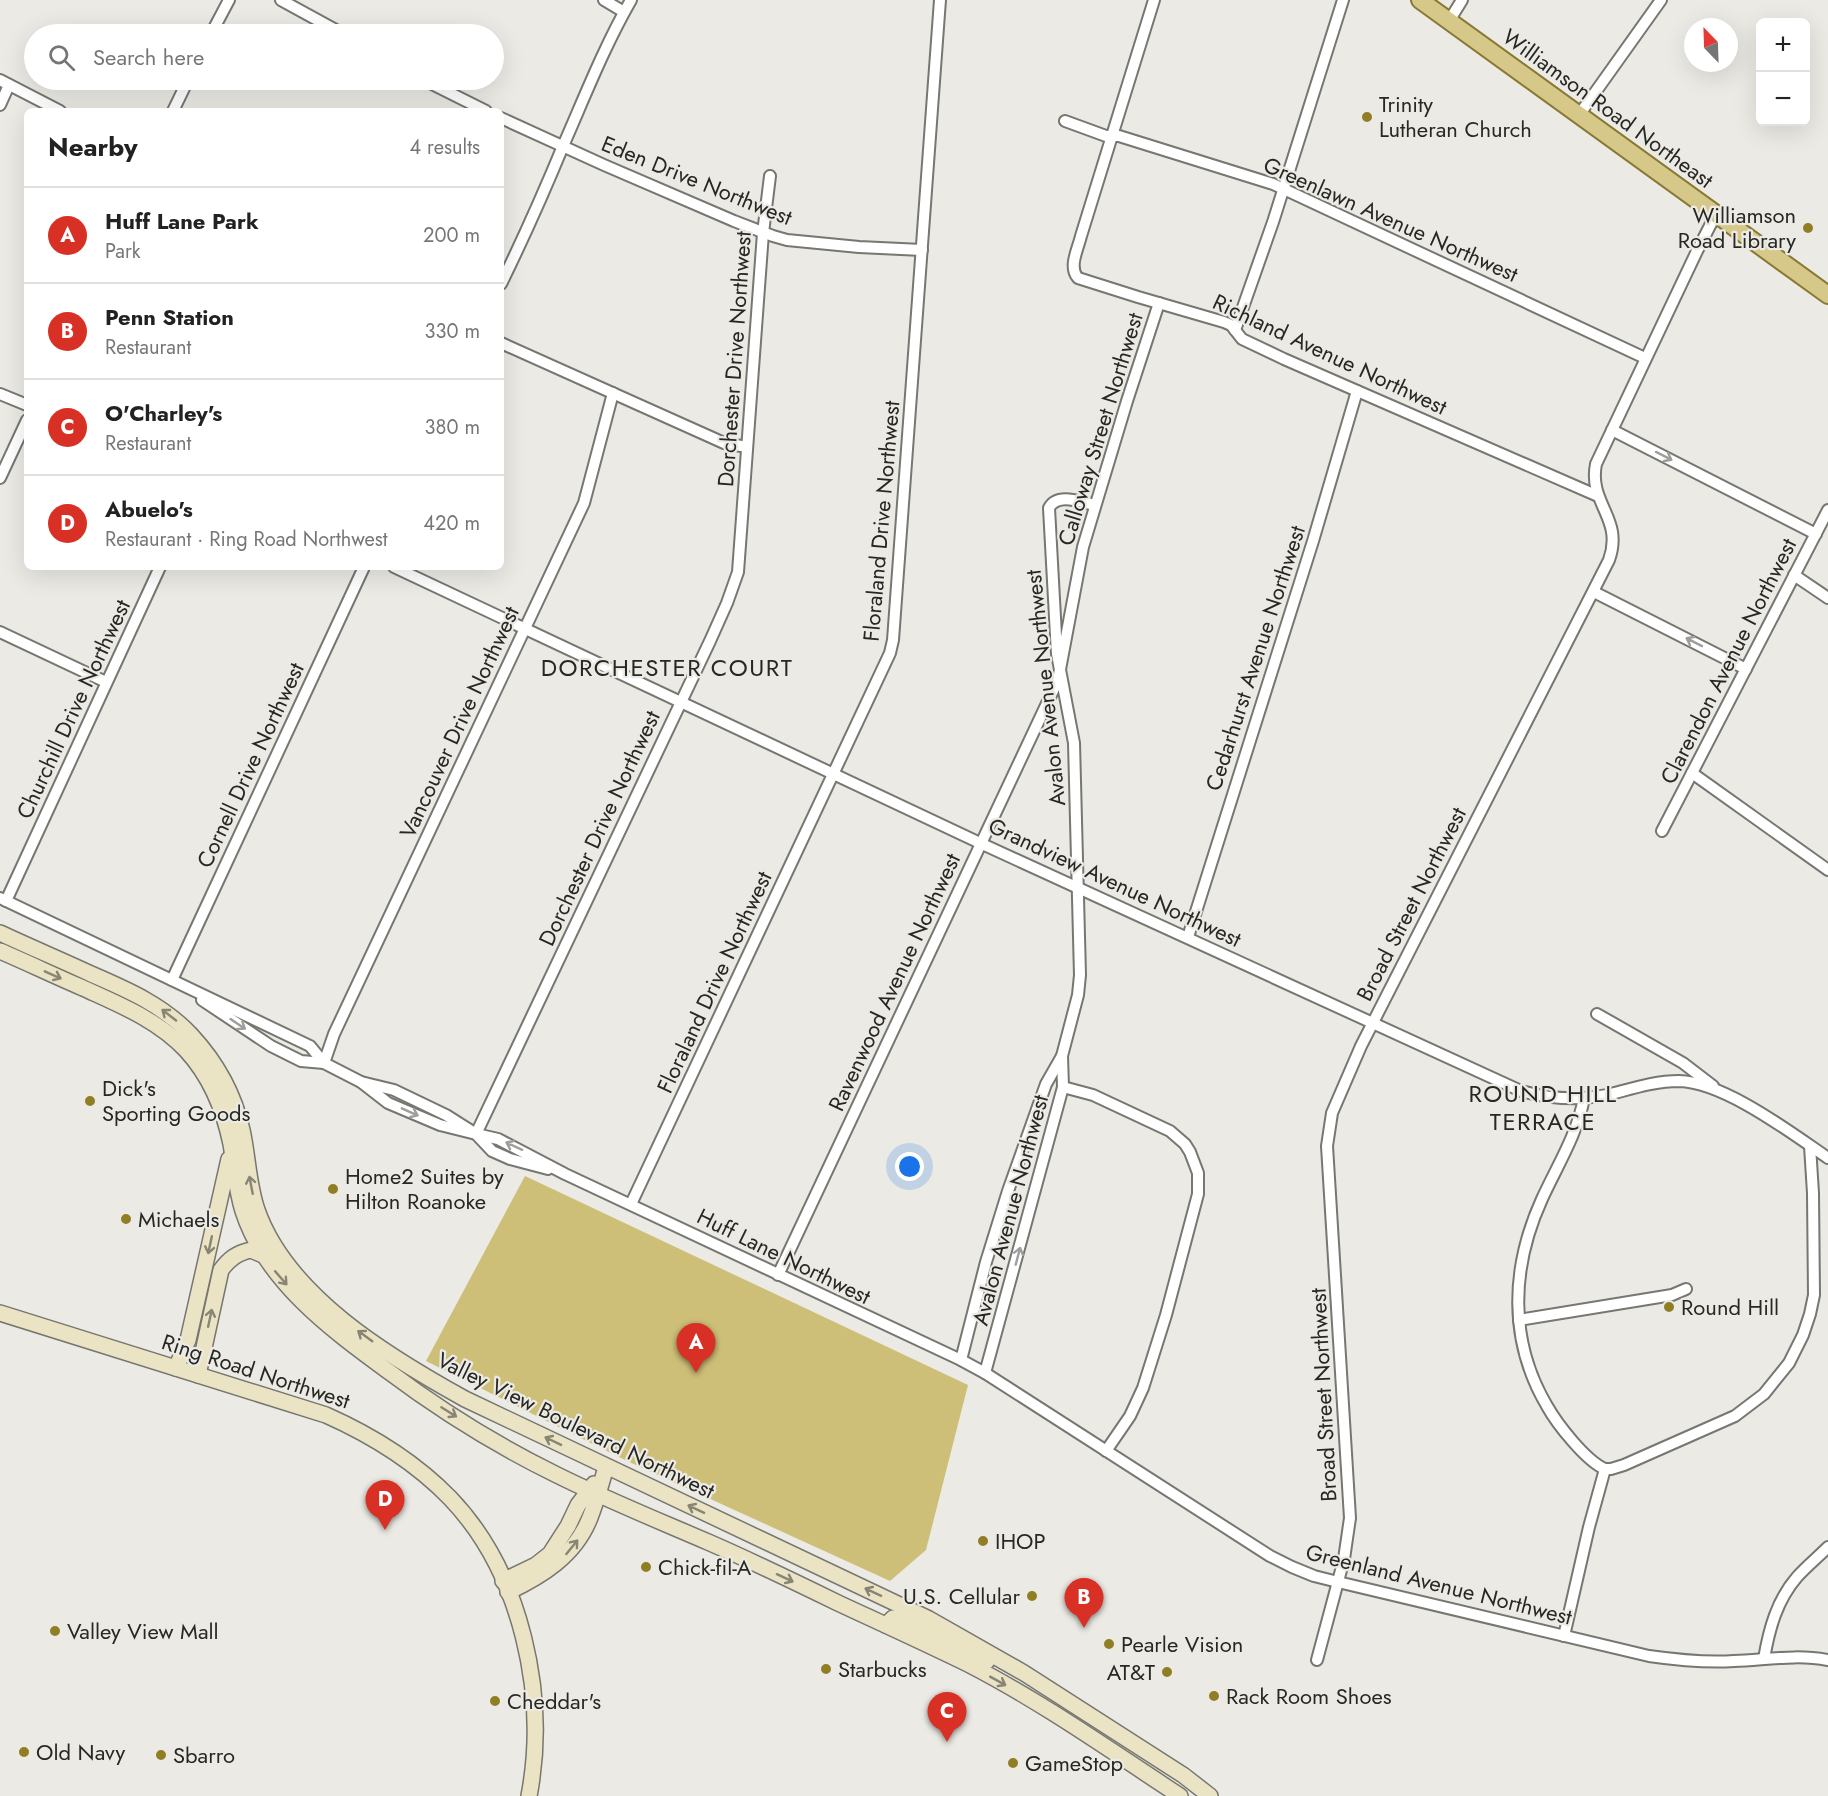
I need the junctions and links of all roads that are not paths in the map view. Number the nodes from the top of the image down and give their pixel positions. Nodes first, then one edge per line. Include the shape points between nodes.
1 (230, 0) edge
2 (281, 0) edge
3 (604, 0) edge
4 (631, 0) edge
5 (940, 0) edge
6 (1154, 0) edge
7 (1343, 0) edge
8 (1420, 0) edge
9 (1462, 0) edge
10 (1661, 0) edge
11 (624, 12) junction
12 (1449, 21) junction
13 (217, 24) edge
14 (325, 24) edge
15 (4, 82) edge
16 (183, 90) edge
17 (444, 90) edge
18 (0, 105) edge
19 (54, 108) edge
20 (174, 108) edge
21 (480, 108) edge
22 (1579, 115) junction
23 (504, 119) edge
24 (1065, 121) dead end
25 (1113, 136) junction
26 (563, 146) junction
27 (770, 176) dead end
28 (1283, 189) junction
29 (1716, 214) junction
30 (763, 233) junction
31 (922, 250) junction
32 (504, 277) edge
33 (1828, 295) edge
34 (1159, 303) junction
35 (1235, 330) junction
36 (504, 344) edge
37 (1645, 358) junction
38 (1357, 391) junction
39 (613, 393) junction
40 (0, 394) edge
41 (24, 404) edge
42 (24, 426) edge
43 (1612, 430) junction
44 (747, 447) junction
45 (0, 478) edge
46 (1598, 496) junction
47 (1095, 505) junction
48 (1828, 510) edge
49 (1816, 534) junction
50 (159, 570) edge
51 (363, 570) edge
52 (400, 570) edge
53 (1794, 575) junction
54 (1594, 592) junction
55 (1828, 598) edge
56 (525, 629) junction
57 (0, 632) edge
58 (1746, 669) junction
59 (1060, 672) junction
60 (106, 682) junction
61 (680, 702) junction
62 (834, 773) junction
63 (1692, 774) junction
64 (1662, 831) dead end
65 (980, 843) junction
66 (1828, 870) edge
67 (1078, 888) junction
68 (3, 900) edge
69 (0, 933) edge
70 (1188, 938) junction
71 (0, 951) edge
72 (172, 980) junction
73 (1597, 1014) dead end
74 (1373, 1023) junction
75 (1062, 1056) junction
76 (324, 1063) junction
77 (1063, 1087) junction
78 (1717, 1090) junction
79 (1584, 1098) junction
80 (476, 1134) junction
81 (1810, 1146) junction
82 (232, 1147) junction
83 (1828, 1158) edge
84 (631, 1204) junction
85 (263, 1256) junction
86 (778, 1275) junction
87 (1686, 1289) dead end
88 (0, 1313) edge
89 (1519, 1320) junction
90 (362, 1352) junction
91 (961, 1360) junction
92 (176, 1368) junction
93 (985, 1373) junction
94 (198, 1375) junction
95 (452, 1392) junction
96 (1106, 1451) junction
97 (606, 1467) junction
98 (1605, 1469) junction
99 (593, 1492) junction
100 (1828, 1547) edge
101 (487, 1551) junction
102 (545, 1558) junction
103 (541, 1576) junction
104 (1338, 1582) junction
105 (506, 1587) junction
106 (519, 1621) junction
107 (886, 1625) junction
108 (1564, 1636) junction
109 (1764, 1659) junction
110 (1317, 1660) dead end
111 (1828, 1660) edge
112 (1024, 1673) junction
113 (1025, 1696) junction
114 (1146, 1751) junction
115 (529, 1796) edge
116 (1180, 1796) edge
117 (1210, 1796) edge

1 - 13 street
2 - 14 street
3 - 11 street
4 - 11 street
5 - 31 street, Floraland Drive Northwest
6 - 25 street
7 - 28 street
8 - 12 main road, Williamson Road Northeast
9 - 12 street
10 - 22 street
11 - 26 street
12 - 22 main road, Williamson Road Northeast
15 - 18 street
15 - 19 street
16 - 20 street
17 - 21 street
22 - 29 main road, Williamson Road Northeast
23 - 26 street, Eden Drive Northwest
24 - 25 street, Greenlawn Avenue Northwest
25 - 28 street, Greenlawn Avenue Northwest
25 - 34 street, Richland Avenue Northwest via 1081,236 1073,266 1075,274
26 - 30 street, Eden Drive Northwest
26 - 32 street
27 - 30 street, Dorchester Drive Northwest
28 - 35 street
28 - 37 street, Greenlawn Avenue Northwest
29 - 33 main road, Williamson Road Northeast
29 - 37 street, Broad Street Northwest
30 - 31 street, Eden Drive Northwest via 787,240
30 - 44 street, Dorchester Drive Northwest
31 - 62 street, Floraland Drive Northwest via 893,640
34 - 35 street, Richland Avenue Northwest via 1224,322
34 - 47 street, Calloway Street Northwest
35 - 38 street, Richland Avenue Northwest via 1242,339
36 - 39 street
37 - 43 street, Broad Street Northwest
38 - 46 street, Richland Avenue Northwest
38 - 70 street, Cedarhurst Avenue Northwest
39 - 44 street via 724,443
39 - 56 street, Vancouver Drive Northwest via 584,503
40 - 41 street
42 - 45 street
43 - 46 street, Broad Street Northwest via 1596,464
43 -> 49 street
44 - 61 street, Dorchester Drive Northwest via 737,578
46 - 54 street, Broad Street Northwest via 1610,519 1614,540 1610,560
47 - 59 street, Calloway Street Northwest via 1076,581
47 - 59 street, Avalon Avenue Northwest via 1059,500 1049,508
48 - 49 street, Clarendon Avenue Northwest
49 - 53 street, Clarendon Avenue Northwest
50 - 60 street, Churchill Drive Northwest
51 - 72 street, Cornell Drive Northwest
52 - 56 street, Grandview Avenue Northwest
53 - 55 street
53 - 58 street, Clarendon Avenue Northwest
58 -> 54 street
54 - 74 street, Broad Street Northwest
56 - 61 street, Grandview Avenue Northwest
56 - 76 street, Vancouver Drive Northwest via 334,1034
57 - 60 street
58 - 63 street, Clarendon Avenue Northwest
59 - 65 street, Ravenwood Avenue Northwest
59 - 67 street, Avalon Avenue Northwest via 1074,743
60 - 68 street, Churchill Drive Northwest
61 - 62 street, Grandview Avenue Northwest
61 - 80 street, Dorchester Drive Northwest
62 - 65 street, Grandview Avenue Northwest
62 - 84 street, Floraland Drive Northwest
63 - 64 street, Clarendon Avenue Northwest
63 - 66 street
65 - 67 street, Grandview Avenue Northwest
65 - 86 street, Ravenwood Avenue Northwest
67 - 70 street, Grandview Avenue Northwest
67 - 75 street, Avalon Avenue Northwest via 1080,975
68 - 72 street, Huff Lane Northwest
95 -> 69 main road, Valley View Boulevard Northwest via 358,1331 287,1265 257,1210 243,1131 228,1089 190,1034 141,996
70 - 74 street, Grandview Avenue Northwest
71 -> 82 main road, Valley View Boulevard Northwest via 128,1008 167,1032 185,1049 210,1084
72 - 76 street, Huff Lane Northwest via 310,1046
72 -> 76 street, Huff Lane Northwest via 271,1046 302,1061
73 - 78 street via 1683,1063
74 - 79 street, Grandview Avenue Northwest via 1521,1091 1557,1099
74 - 104 street, Broad Street Northwest via 1337,1097 1328,1129 1350,1518
75 - 77 street, Avalon Avenue Northwest
75 - 91 street, Avalon Avenue Northwest via 1046,1084 1008,1191
76 - 80 street, Huff Lane Northwest via 361,1082 394,1090
93 -> 77 street, Avalon Avenue Northwest
77 - 96 street via 1093,1095 1170,1131 1185,1144 1198,1173 1198,1194 1143,1388
78 - 79 street, Grandview Avenue Northwest via 1695,1083 1666,1082
78 - 81 street, Grandview Avenue Northwest
79 - 89 street via 1576,1129 1542,1199 1523,1251
80 - 84 street, Huff Lane Northwest via 498,1139
81 - 83 street, Grandview Avenue Northwest
81 - 98 street via 1814,1295 1803,1335 1789,1363 1764,1394 1735,1416 1624,1465
82 - 85 main road, Valley View Boulevard Northwest via 243,1211
82 -> 92 main road via 188,1340
84 - 86 street, Huff Lane Northwest
85 -> 90 main road, Valley View Boulevard Northwest via 312,1310
94 -> 85 main road via 221,1270 231,1258 248,1251
86 - 91 street, Huff Lane Northwest
87 - 89 street
88 - 92 main road, Ring Road Northwest
89 - 98 street via 1525,1354 1544,1401 1564,1432
90 - 95 main road via 442,1395
90 -> 99 main road, Valley View Boulevard Northwest via 506,1449
91 - 93 street, Huff Lane Northwest
92 - 94 main road, Ring Road Northwest
93 - 96 street, Greenland Avenue Northwest
94 - 101 main road, Ring Road Northwest via 326,1415 375,1439 437,1485 464,1515
97 -> 95 main road, Valley View Boulevard Northwest
96 - 104 street, Greenland Avenue Northwest via 1270,1556
97 - 99 main road
112 -> 97 main road, Valley View Boulevard Northwest via 929,1619
98 - 108 street
99 - 102 main road via 578,1505 559,1542
103 -> 99 main road via 582,1534 589,1521
99 -> 107 main road, Valley View Boulevard Northwest
100 - 109 street via 1798,1576 1776,1610
101 - 102 main road via 499,1560 519,1566
101 - 105 main road, Ring Road Northwest
102 - 105 main road
103 - 105 main road
103 - 106 main road via 525,1595
104 - 108 street, Greenland Avenue Northwest
104 - 110 street, Broad Street Northwest
105 - 106 main road, Ring Road Northwest
106 - 115 main road, Ring Road Northwest via 532,1677 536,1721
107 - 112 main road via 893,1618 900,1618 995,1665
107 -> 113 main road, Valley View Boulevard Northwest
108 - 109 street, Greenland Avenue Northwest via 1678,1660
109 - 111 street, Greenland Avenue Northwest
112 - 114 main road, Valley View Boulevard Northwest
113 - 114 main road via 1048,1700 1136,1756
113 - 116 main road, Valley View Boulevard Northwest
114 - 117 main road, Valley View Boulevard Northwest

